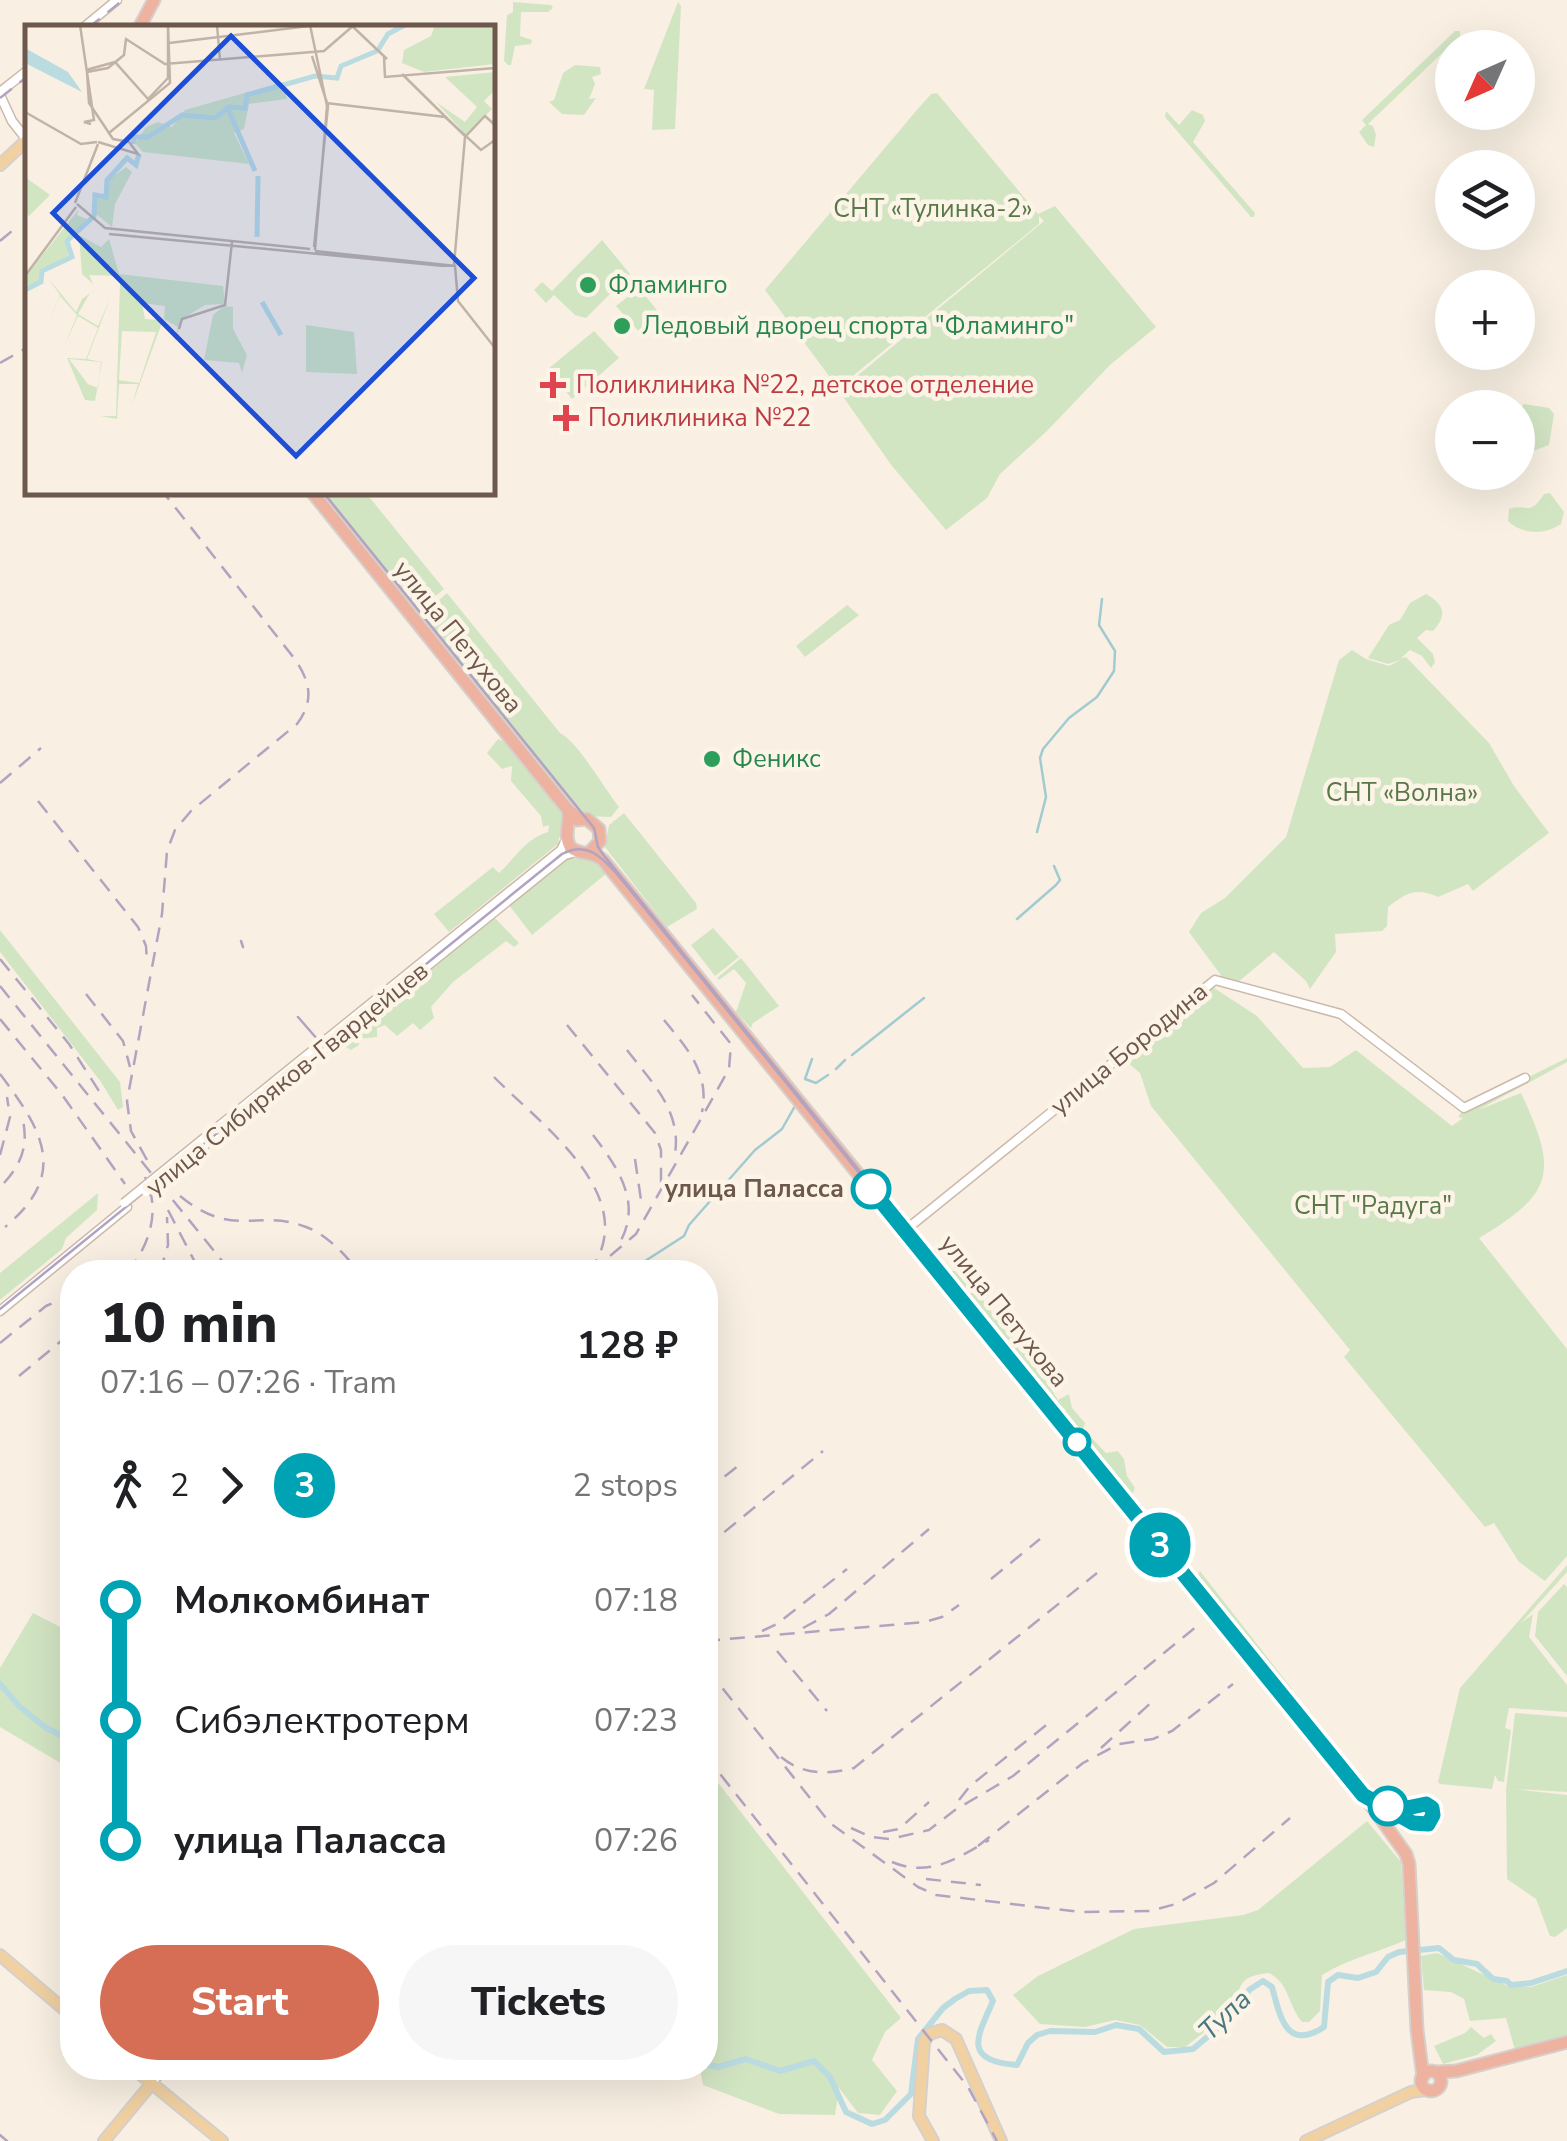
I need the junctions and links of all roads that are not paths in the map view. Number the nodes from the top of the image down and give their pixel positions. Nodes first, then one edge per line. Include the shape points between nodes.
1 (116, 0) edge
2 (158, 0) edge
3 (87, 25) edge
4 (141, 25) edge
5 (148, 25) edge
6 (25, 73) edge
7 (0, 94) edge
8 (25, 138) edge
9 (25, 142) edge
10 (25, 151) edge
11 (0, 169) edge
12 (314, 495) edge
13 (575, 822) junction
14 (566, 840) junction
15 (600, 840) junction
16 (583, 852) junction
17 (529, 880) junction
18 (1525, 1078) dead end
19 (908, 1228) junction
20 (0, 1308) edge
21 (1200, 1592) junction
22 (0, 1955) edge
23 (60, 2006) edge
24 (1567, 2042) edge
25 (1429, 2077) junction
26 (148, 2080) edge
27 (154, 2080) edge
28 (152, 2083) junction
29 (104, 2141) edge
30 (222, 2141) edge
31 (934, 2141) edge
32 (1001, 2141) edge
33 (1306, 2141) edge

1 - 3 main road
2 - 4 highway
2 - 5 highway
6 - 7 main road
7 - 8 main road
9 - 11 main road
10 - 11 main road
12 - 13 highway, улица Петухова
13 - 14 highway
13 - 15 highway via 587,819 598,826
14 - 16 highway
14 - 17 main road, улица Сибиряков-Гвардейцев
15 - 16 highway
15 - 19 highway, улица Петухова
16 - 17 main road, улица Сибиряков-Гвардейцев via 565,855
16 - 21 highway, улица Петухова via 603,860
17 - 20 main road, улица Сибиряков-Гвардейцев, bridge
18 - 19 main road, улица Бородина via 1464,1108 1342,1014 1214,980
19 - 21 highway, улица Петухова
21 - 25 highway, улица Петухова via 1370,1797 1404,1852 1417,2030
22 - 23 main road
24 - 25 highway
25 - 33 main road
26 - 28 main road
27 - 28 main road
28 - 29 main road
28 - 30 main road
31 - 32 main road via 919,2116 924,2042 942,2030 958,2042

